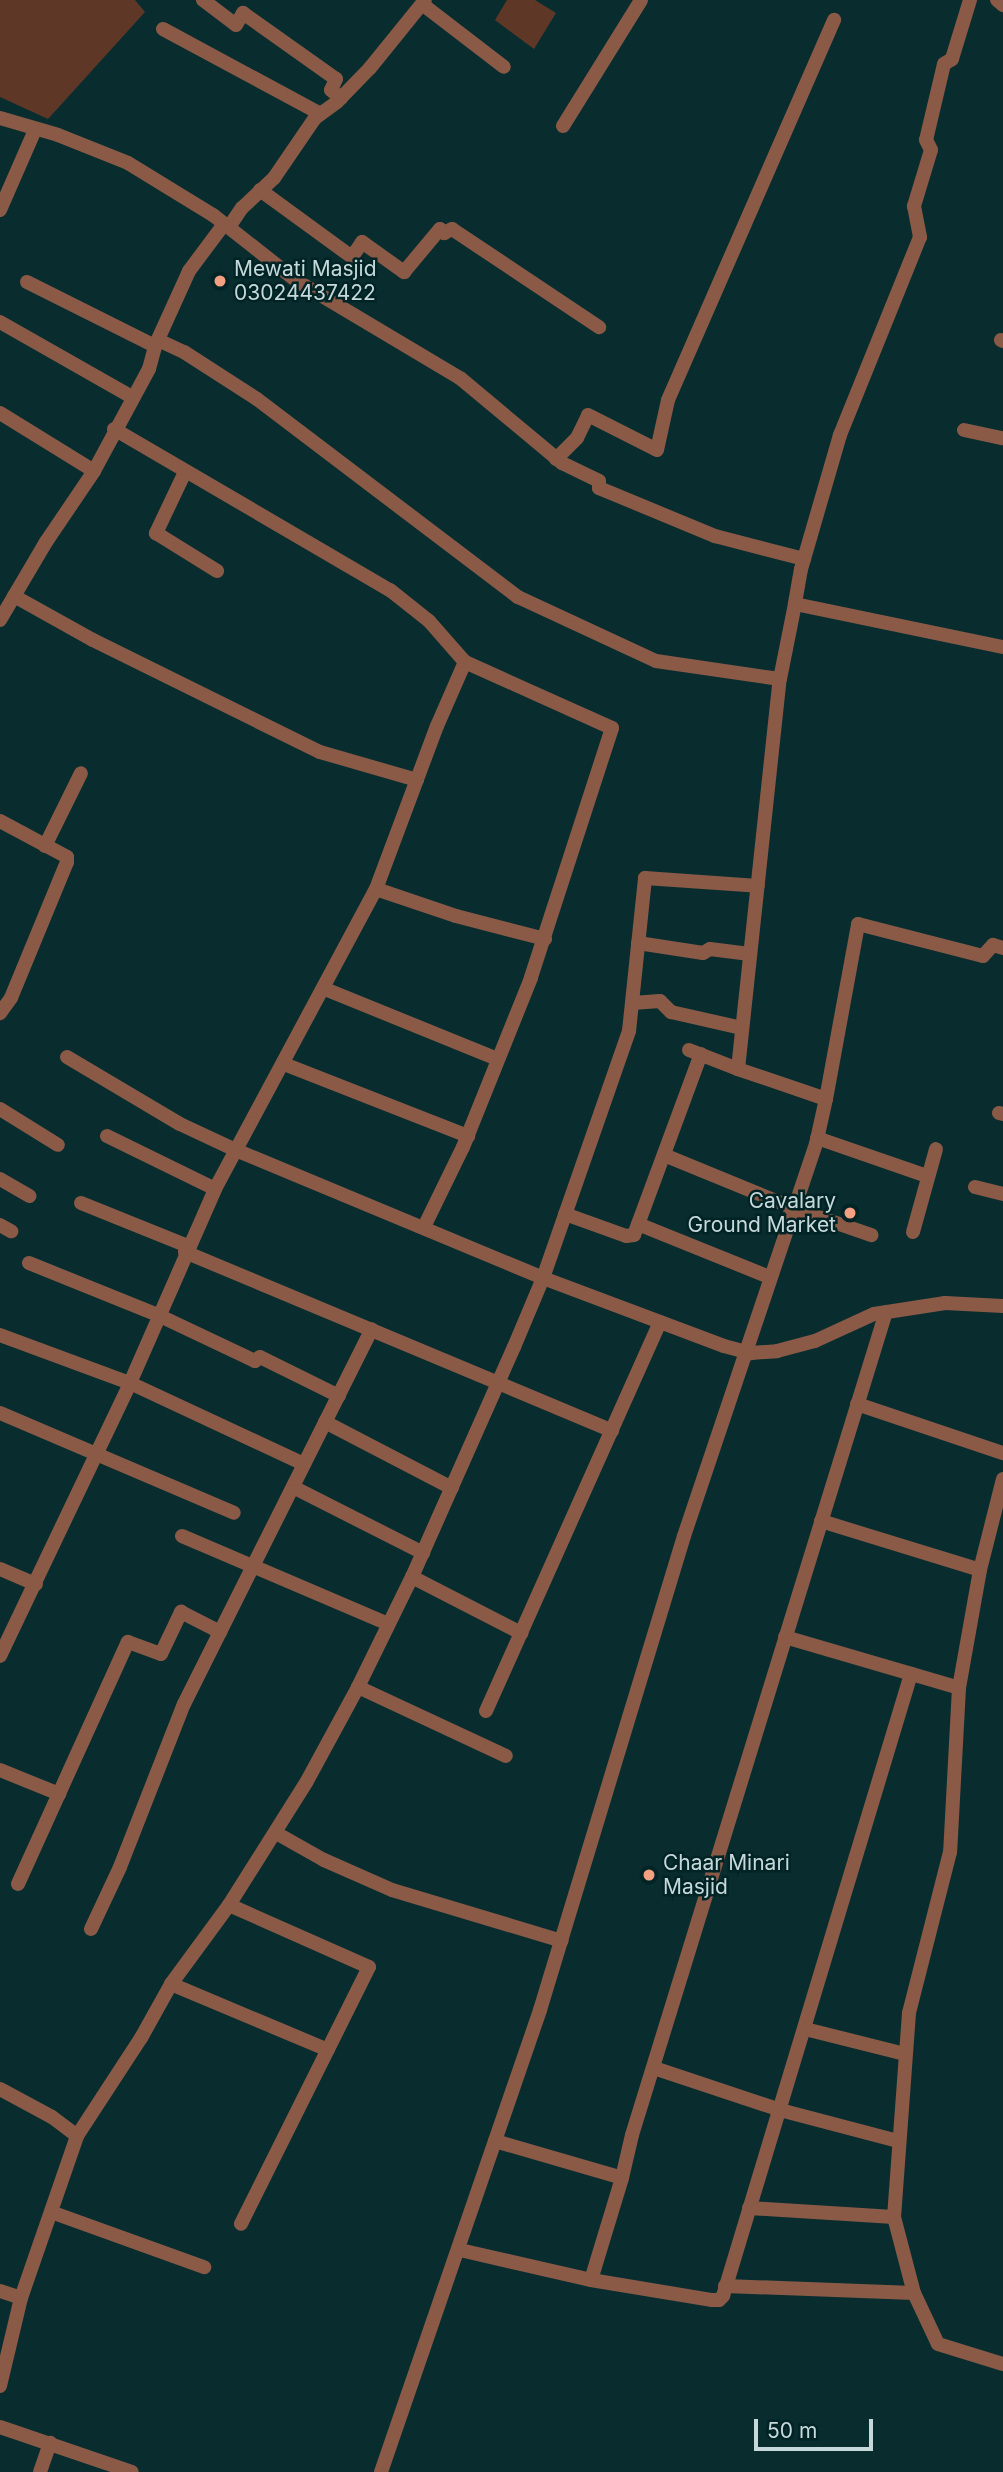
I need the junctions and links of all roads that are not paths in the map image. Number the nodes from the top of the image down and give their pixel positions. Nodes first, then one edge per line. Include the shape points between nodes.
1 (203, 0) edge
2 (641, 0) edge
3 (970, 0) edge
4 (997, 0) edge
5 (423, 2) edge
6 (1003, 5) edge
7 (834, 20) dead end
8 (163, 29) dead end
9 (504, 67) dead end
10 (341, 98) junction
11 (321, 114) junction
12 (0, 118) edge
13 (564, 126) dead end
14 (35, 131) junction
15 (260, 190) junction
16 (0, 210) edge
17 (227, 225) junction
18 (27, 282) dead end
19 (0, 322) edge
20 (599, 327) dead end
21 (157, 343) junction
22 (132, 397) junction
23 (0, 413) edge
24 (114, 429) junction
25 (964, 430) dead end
26 (1003, 438) edge
27 (556, 459) junction
28 (94, 471) junction
29 (186, 472) junction
30 (804, 559) junction
31 (217, 570) dead end
32 (14, 596) junction
33 (795, 604) junction
34 (0, 620) edge
35 (1003, 647) edge
36 (465, 662) junction
37 (780, 680) junction
38 (80, 774) dead end
39 (417, 780) junction
40 (0, 821) edge
41 (45, 846) junction
42 (758, 886) junction
43 (376, 889) junction
44 (545, 939) junction
45 (638, 943) junction
46 (1003, 948) edge
47 (750, 954) junction
48 (325, 989) junction
49 (632, 1003) junction
50 (0, 1013) edge
51 (743, 1028) junction
52 (67, 1057) dead end
53 (497, 1059) junction
54 (284, 1064) junction
55 (738, 1069) junction
56 (826, 1100) junction
57 (0, 1109) edge
58 (107, 1136) dead end
59 (468, 1136) junction
60 (817, 1138) junction
61 (58, 1145) dead end
62 (936, 1149) dead end
63 (238, 1151) junction
64 (664, 1155) junction
65 (927, 1176) junction
66 (0, 1179) edge
67 (975, 1187) dead end
68 (215, 1189) junction
69 (1003, 1194) edge
70 (30, 1196) dead end
71 (81, 1203) dead end
72 (793, 1208) junction
73 (565, 1214) junction
74 (638, 1224) junction
75 (424, 1227) junction
76 (912, 1232) dead end
77 (871, 1234) dead end
78 (187, 1249) junction
79 (29, 1264) dead end
80 (769, 1277) junction
81 (543, 1278) junction
82 (1003, 1306) edge
83 (886, 1312) junction
84 (160, 1316) junction
85 (660, 1322) junction
86 (372, 1329) junction
87 (0, 1335) edge
88 (744, 1351) junction
89 (497, 1382) junction
90 (130, 1383) junction
91 (339, 1396) junction
92 (857, 1404) junction
93 (0, 1413) edge
94 (326, 1422) junction
95 (612, 1431) junction
96 (1003, 1452) edge
97 (97, 1454) junction
98 (304, 1464) junction
99 (1003, 1479) edge
100 (293, 1487) junction
101 (452, 1488) junction
102 (234, 1513) dead end
103 (821, 1521) junction
104 (182, 1536) dead end
105 (423, 1553) junction
106 (252, 1567) junction
107 (0, 1569) edge
108 (980, 1570) junction
109 (412, 1577) junction
110 (36, 1584) junction
111 (388, 1624) junction
112 (220, 1632) junction
113 (521, 1633) junction
114 (785, 1637) junction
115 (0, 1657) edge
116 (911, 1674) junction
117 (358, 1687) junction
118 (959, 1688) junction
119 (486, 1711) dead end
120 (506, 1756) dead end
121 (0, 1770) edge
122 (59, 1794) junction
123 (276, 1833) junction
124 (18, 1884) dead end
125 (229, 1905) junction
126 (91, 1929) dead end
127 (562, 1941) junction
128 (171, 1984) junction
129 (804, 2029) junction
130 (328, 2050) junction
131 (905, 2054) junction
132 (654, 2068) junction
133 (0, 2089) edge
134 (780, 2110) junction
135 (77, 2136) junction
136 (495, 2141) junction
137 (898, 2141) junction
138 (622, 2178) junction
139 (749, 2208) junction
140 (51, 2212) junction
141 (894, 2217) junction
142 (241, 2224) dead end
143 (460, 2250) junction
144 (204, 2267) dead end
145 (591, 2280) junction
146 (725, 2286) junction
147 (0, 2291) edge
148 (914, 2293) junction
149 (21, 2298) junction
150 (1003, 2364) edge
151 (0, 2386) edge
152 (0, 2427) edge
153 (50, 2443) junction
154 (40, 2472) edge
155 (132, 2472) edge
156 (381, 2472) edge

1 - 10 street via 236,25 243,13 336,79 331,90
2 - 13 street
3 - 30 street via 952,59 944,64 926,140 932,150 914,206 920,237 840,435
4 - 6 street
5 - 9 street
5 - 10 street
7 - 27 street via 668,400 657,450 587,415 577,438
8 - 11 street
10 - 11 street
11 - 15 street
12 - 14 street
14 - 16 street
14 - 17 street via 70,139 128,163
15 - 17 street
15 - 20 street via 352,257 362,242 404,272 440,229 444,233 452,229
17 - 21 street via 189,271
17 - 27 street via 297,281 460,378
18 - 21 street
19 - 22 street
21 - 22 street via 149,369
21 - 37 street via 184,352 257,399 518,597 656,661
22 - 24 street
23 - 28 street
24 - 28 street
24 - 29 street
25 - 26 street
27 - 30 street via 599,481 599,488 715,536
28 - 32 street
29 - 31 street via 156,533
29 - 36 street via 390,590 429,621
30 - 33 street
32 - 34 street
32 - 39 street via 320,752
33 - 35 street
33 - 37 street
36 - 39 street
36 - 44 street via 612,728
37 - 42 street
38 - 41 street
39 - 43 street
40 - 41 street
41 - 50 street via 67,862 11,998
42 - 45 street via 645,878
42 - 47 street
43 - 44 street
43 - 48 street
44 - 53 street
45 - 47 street via 704,953
45 - 49 street
46 - 56 street via 993,945 983,956 858,924
47 - 51 street
48 - 53 street
48 - 54 street
49 - 51 street via 660,1001 671,1012
49 - 73 street via 629,1031
51 - 55 street
52 - 63 street via 180,1125
53 - 59 street
54 - 59 street
54 - 63 street
55 - 56 street
55 - 64 street via 695,1052
56 - 60 street
57 - 61 street
58 - 68 street
59 - 75 street
60 - 65 street
60 - 72 street
62 - 65 street
63 - 68 street
63 - 75 street
64 - 72 street
64 - 74 street
65 - 76 street
66 - 70 street
67 - 69 street
68 - 78 street
71 - 78 street
72 - 77 street
72 - 80 street
73 - 74 street via 631,1237
73 - 81 street
74 - 80 street
75 - 81 street
78 - 84 street
78 - 86 street
79 - 84 street
80 - 88 street
81 - 85 street
81 - 89 street
82 - 83 street via 946,1303
83 - 88 street via 853,1321 815,1341 777,1351
83 - 92 street
84 - 90 street
84 - 91 street
85 - 88 street
85 - 95 street
86 - 89 street
86 - 91 street
87 - 90 street
88 - 127 street
89 - 95 street
89 - 101 street
90 - 97 street
90 - 98 street
91 - 94 street
92 - 96 street
92 - 103 street
93 - 97 street
94 - 98 street
94 - 101 street
95 - 113 street
97 - 102 street
97 - 110 street
98 - 100 street
99 - 108 street
100 - 105 street
100 - 106 street
101 - 105 street
103 - 108 street
103 - 114 street
104 - 106 street
105 - 109 street
106 - 111 street
106 - 112 street
107 - 110 street
108 - 118 street
109 - 111 street
109 - 113 street
110 - 115 street
111 - 117 street
112 - 122 street via 181,1612 161,1654 128,1642
112 - 126 street via 184,1704
113 - 119 street
114 - 116 street
114 - 132 street
116 - 118 street
116 - 129 street
117 - 120 street
117 - 123 street
118 - 131 street via 950,1852 909,2013
121 - 122 street
122 - 124 street
123 - 125 street
123 - 127 street via 392,1890
125 - 128 street
125 - 130 street via 369,1967
127 - 136 street
128 - 130 street
128 - 135 street
129 - 131 street
129 - 134 street
130 - 142 street
131 - 137 street
132 - 134 street
132 - 138 street
133 - 135 street
134 - 137 street
134 - 139 street
135 - 140 street
136 - 138 street
136 - 143 street
137 - 141 street
138 - 145 street
139 - 141 street
139 - 146 street
140 - 144 street
140 - 149 street
141 - 148 street
143 - 145 street
143 - 156 street
145 - 146 street via 712,2300 719,2300
146 - 148 street
147 - 149 street
148 - 150 street via 938,2344
149 - 151 street
152 - 153 street
153 - 154 street
153 - 155 street

